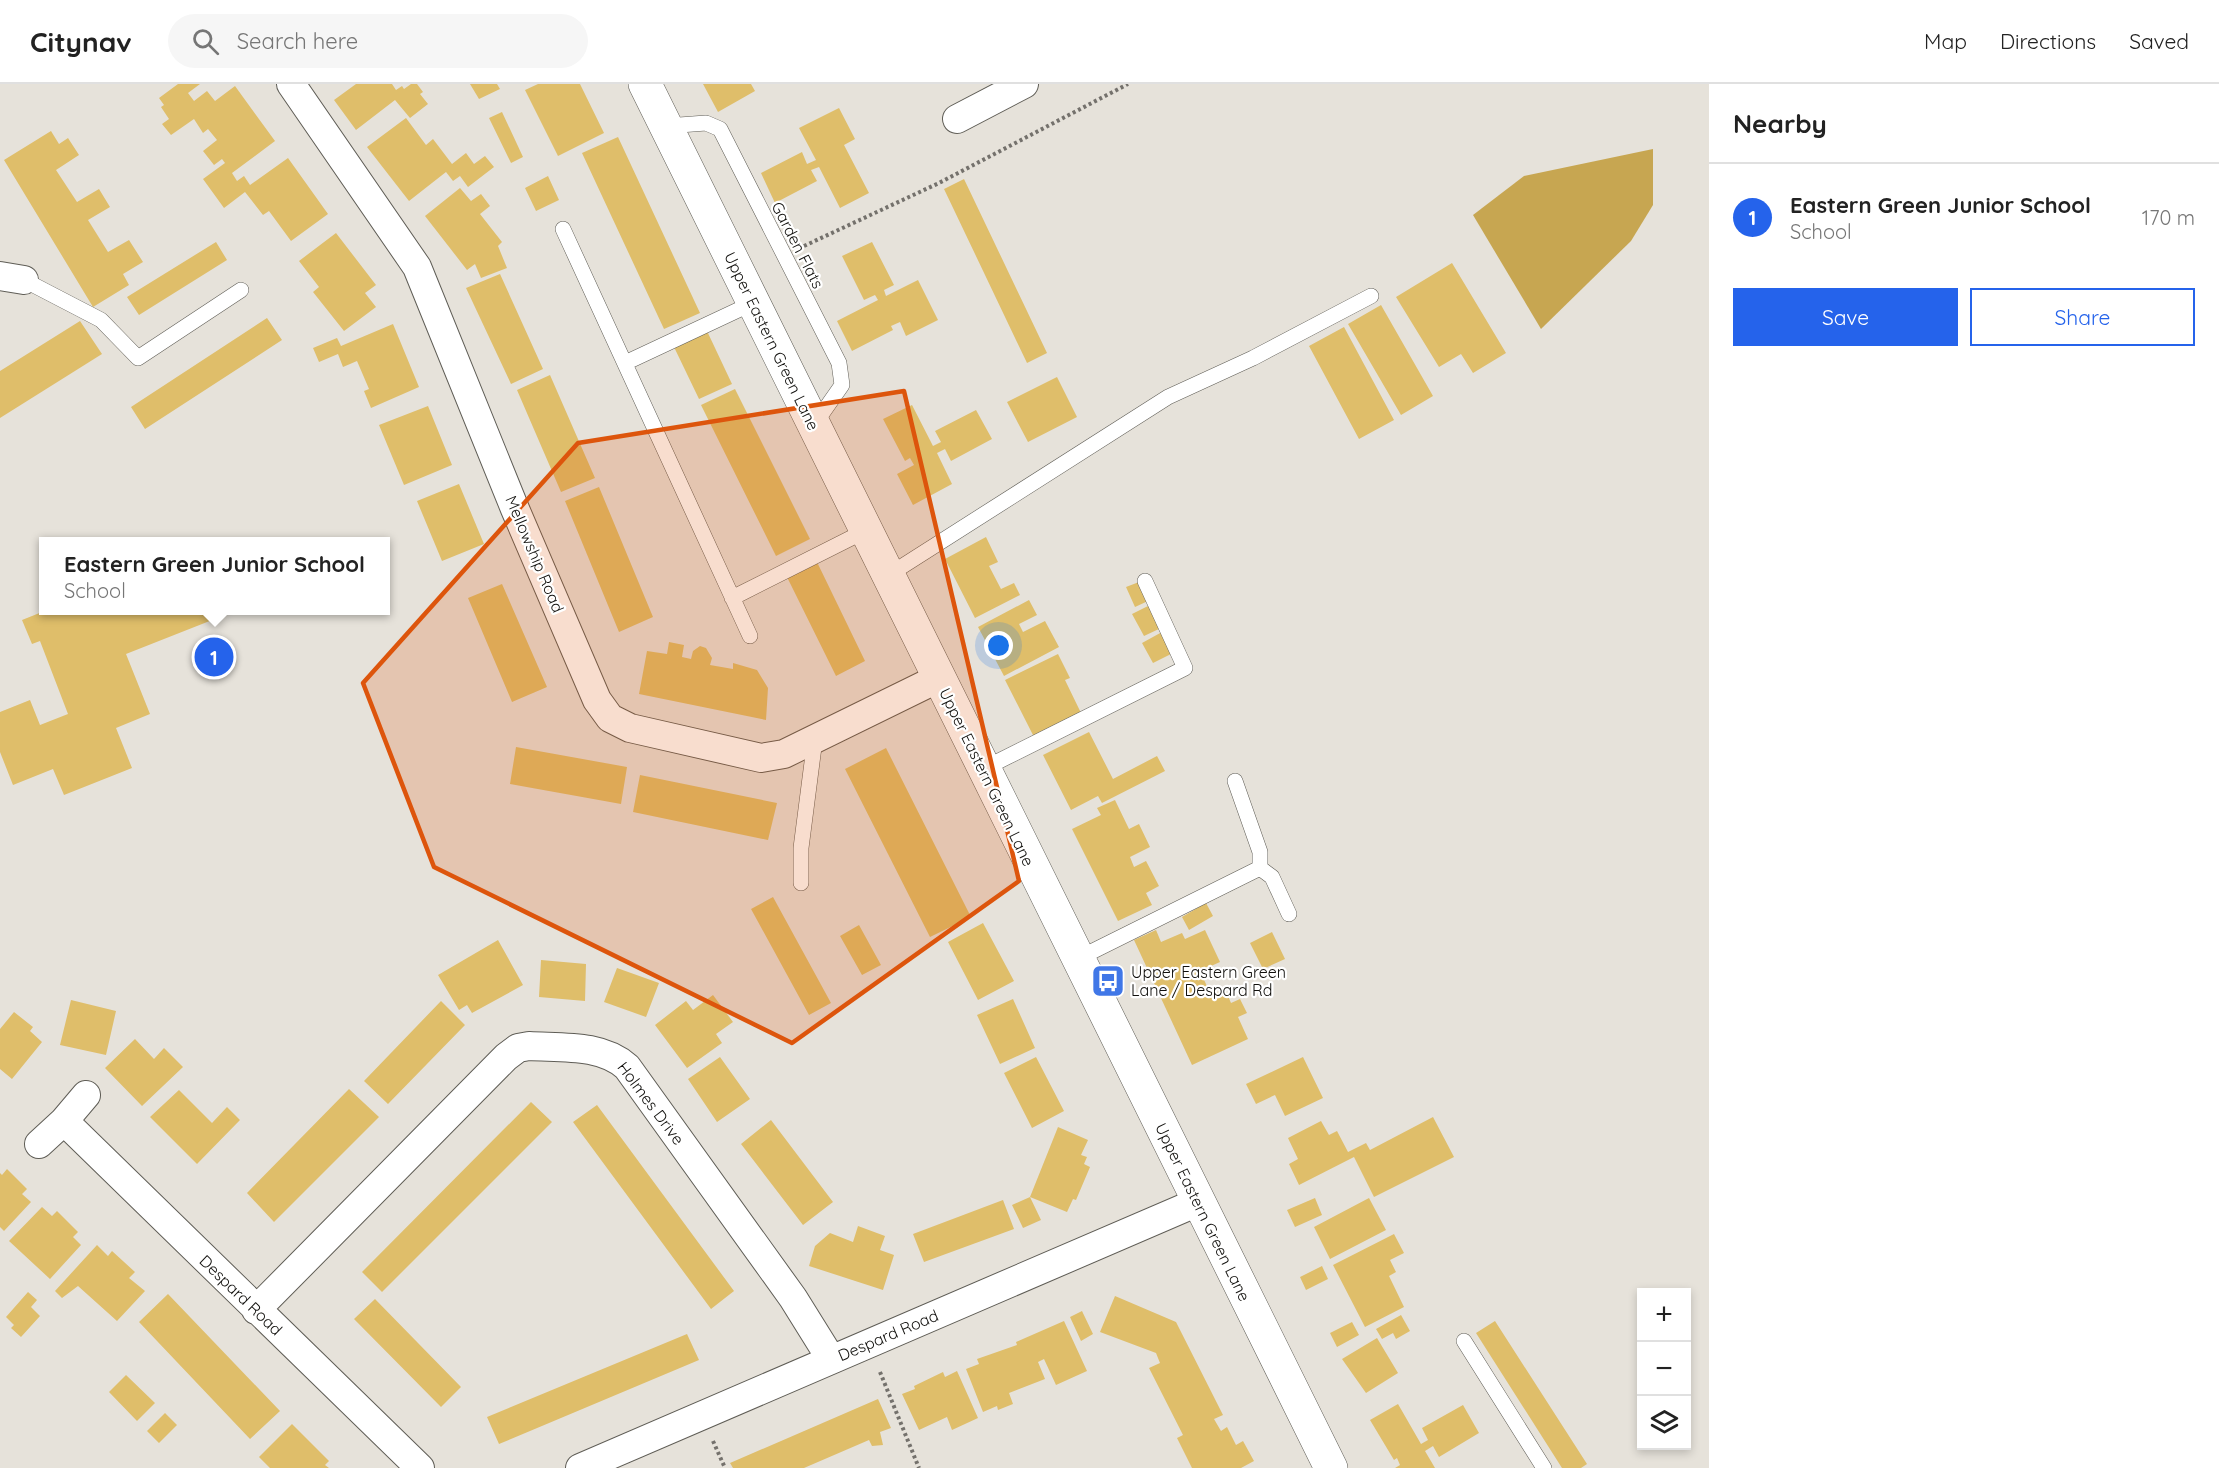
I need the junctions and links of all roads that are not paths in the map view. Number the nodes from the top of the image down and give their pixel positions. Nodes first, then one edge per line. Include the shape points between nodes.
1 (291, 84) edge
2 (645, 84) edge
3 (1024, 84) edge
4 (957, 119) dead end
5 (666, 126) junction
6 (563, 230) dead end
7 (12, 278) edge
8 (241, 290) dead end
9 (1371, 296) dead end
10 (753, 303) junction
11 (625, 363) junction
12 (814, 425) junction
13 (865, 531) junction
14 (888, 576) junction
15 (1145, 581) dead end
16 (732, 598) junction
17 (750, 636) dead end
18 (939, 678) junction
19 (815, 739) junction
20 (983, 769) junction
21 (1235, 781) dead end
22 (1260, 868) junction
23 (801, 883) dead end
24 (1289, 914) dead end
25 (1077, 959) junction
26 (86, 1095) dead end
27 (64, 1121) junction
28 (39, 1144) dead end
29 (1198, 1202) junction
30 (256, 1310) junction
31 (1464, 1341) dead end
32 (831, 1359) junction
33 (420, 1468) edge
34 (580, 1468) edge
35 (1331, 1468) edge
36 (1544, 1468) edge

1 - 19 street, Mellowship Road via 417,267 515,509 597,700 610,718 630,728 761,758 784,754
2 - 5 street, Upper Eastern Green Lane
3 - 4 street
5 - 10 street, Upper Eastern Green Lane
5 - 12 lane, Garden Flats via 706,123 720,129 839,363 842,385
6 - 11 lane
7 - 8 lane via 101,320 138,358
9 - 14 lane via 1168,397
10 - 11 lane
10 - 12 street, Upper Eastern Green Lane
11 - 16 lane
12 - 13 street, Upper Eastern Green Lane
13 - 14 street, Upper Eastern Green Lane
13 - 16 lane
14 - 18 street, Upper Eastern Green Lane
15 - 20 lane via 1185,668
16 - 17 lane
18 - 19 street, Mellowship Road
18 - 20 street, Upper Eastern Green Lane
19 - 23 lane via 801,848
20 - 25 street, Upper Eastern Green Lane
21 - 22 lane via 1260,852
22 - 24 lane via 1272,877
22 - 25 lane
25 - 29 street, Upper Eastern Green Lane
26 - 27 street
27 - 28 street
27 - 30 street, Despard Road
29 - 32 street, Despard Road
29 - 35 street, Upper Eastern Green Lane
30 - 32 street, Holmes Drive via 518,1048 603,1052 627,1066 793,1298
30 - 33 street, Despard Road
31 - 36 lane
32 - 34 street, Despard Road

